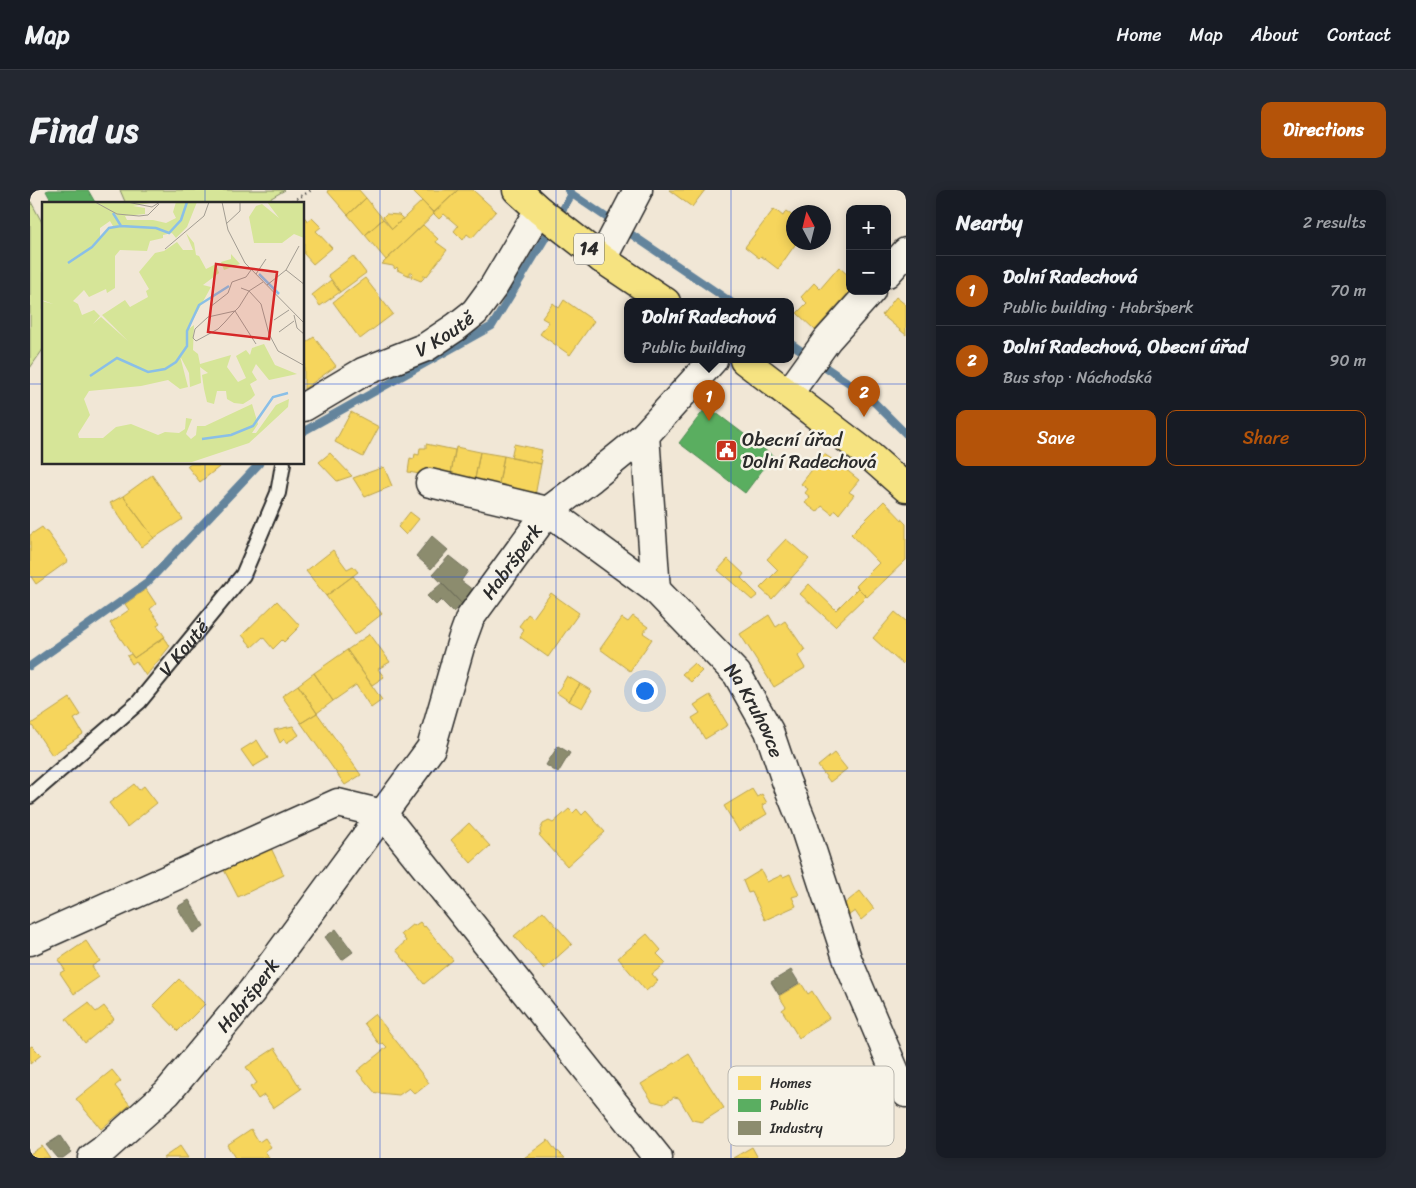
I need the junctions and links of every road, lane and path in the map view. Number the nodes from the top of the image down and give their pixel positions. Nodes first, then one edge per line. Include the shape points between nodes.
1 (311, 190) edge
2 (517, 190) edge
3 (638, 190) edge
4 (291, 202) edge
5 (539, 210) junction
6 (906, 252) edge
7 (602, 259) junction
8 (891, 268) edge
9 (866, 295) edge
10 (660, 298) edge
11 (710, 363) edge
12 (748, 363) edge
13 (789, 393) junction
14 (305, 406) edge
15 (645, 434) junction
16 (283, 465) edge
17 (430, 483) dead end
18 (906, 488) edge
19 (548, 511) junction
20 (656, 590) junction
21 (30, 796) edge
22 (383, 814) junction
23 (30, 941) edge
24 (893, 1066) edge
25 (894, 1069) edge
26 (906, 1093) edge
27 (92, 1158) edge
28 (658, 1158) edge

1 - 4 path
2 - 5 main road, 14
3 - 7 street
5 - 7 main road, 14
5 - 14 street, V Koutě via 475,312 426,347 363,372
6 - 8 street
7 - 10 main road, 14
9 - 13 street via 827,340
11 - 15 street, Habršperk
12 - 13 main road
13 - 18 main road
15 - 19 street, Habršperk
15 - 20 street
16 - 21 lane, V Koutě via 278,493 243,575 139,702
17 - 19 street, Na Kruhovce
19 - 20 street, Na Kruhovce
19 - 22 street, Habršperk via 470,618 431,748
20 - 24 street, Na Kruhovce via 737,674 769,731 848,961
22 - 23 street via 338,803
22 - 27 street, Habršperk via 252,991 167,1094
22 - 28 street
25 - 26 street, Na Kruhovce

